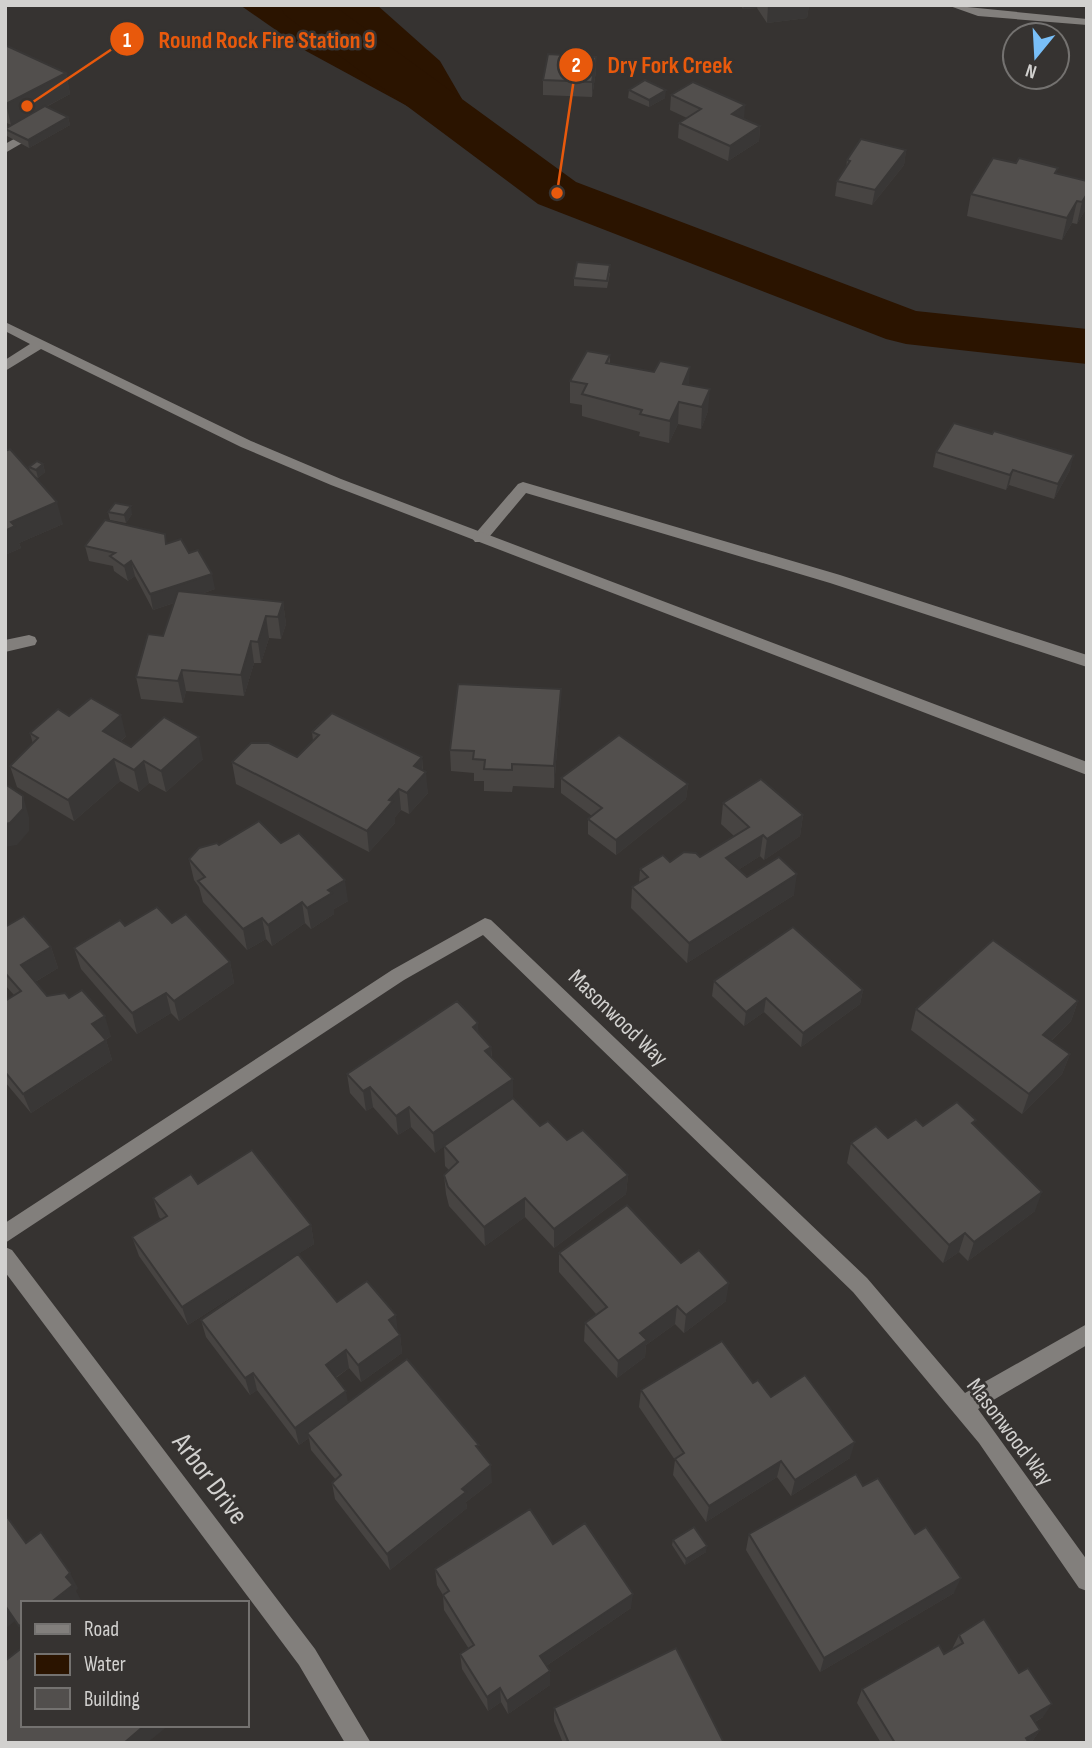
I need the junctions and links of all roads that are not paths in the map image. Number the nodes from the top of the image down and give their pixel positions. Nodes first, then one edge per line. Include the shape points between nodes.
1 (952, 5) edge
2 (1087, 22) edge
3 (18, 142) edge
4 (5, 149) edge
5 (5, 326) edge
6 (40, 343) junction
7 (5, 367) edge
8 (480, 538) junction
9 (29, 640) dead end
10 (5, 646) edge
11 (1087, 661) edge
12 (1087, 769) edge
13 (5, 1234) edge
14 (5, 1256) edge
15 (1087, 1334) edge
16 (963, 1406) junction
17 (1087, 1580) edge
18 (359, 1743) edge

1 - 2 street via 978,12
3 - 4 street
5 - 6 street
6 - 7 street
6 - 8 street via 247,444
8 - 11 street via 523,487 835,579
8 - 12 street
9 - 10 street
13 - 16 street, Masonwood Way via 398,975 485,925 860,1285
14 - 18 street, Arbor Drive via 307,1657
15 - 16 street
16 - 17 street, Masonwood Way

